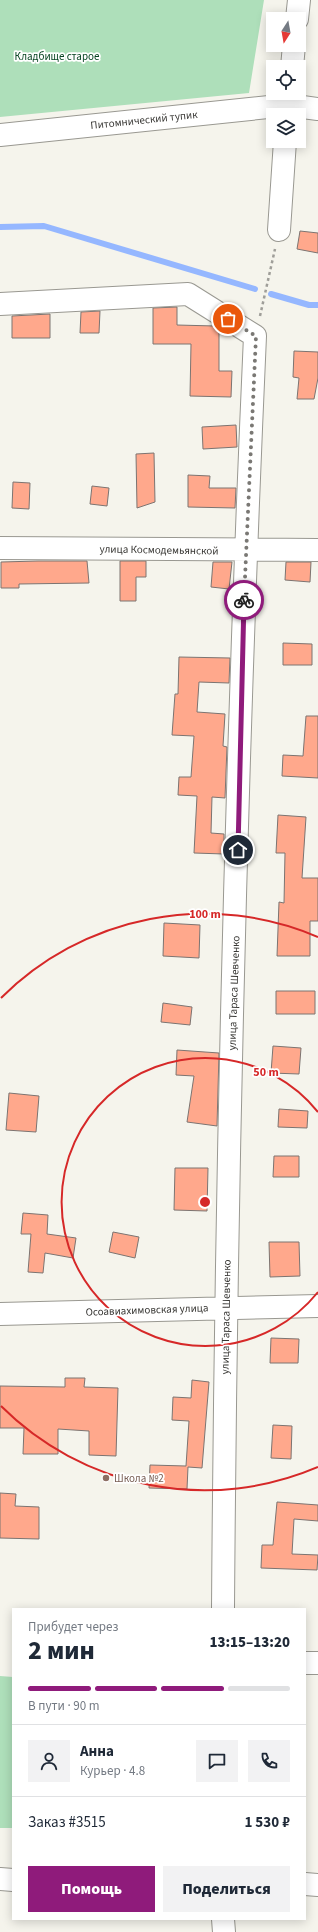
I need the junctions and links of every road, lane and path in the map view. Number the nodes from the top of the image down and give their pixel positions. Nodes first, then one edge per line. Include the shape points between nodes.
1 (300, 0) edge
2 (298, 12) edge
3 (288, 104) edge
4 (318, 109) edge
5 (0, 135) edge
6 (285, 148) edge
7 (279, 230) joint
8 (0, 304) edge
9 (256, 336) junction
10 (0, 548) edge
11 (318, 550) edge
12 (246, 551) junction
13 (318, 1306) edge
14 (225, 1308) junction
15 (0, 1314) edge
16 (223, 1608) edge
17 (306, 1663) edge
18 (318, 1663) edge
19 (0, 1879) edge
20 (12, 1880) edge
21 (306, 1884) edge
22 (318, 1885) edge
23 (223, 1920) edge
24 (224, 1932) edge

1 - 2 street
3 - 4 street, Питомнический тупик
3 - 5 street, Питомнический тупик
6 - 7 street
7 - 9 path
8 - 9 street via 188,294
9 - 12 street, улица Тараса Шевченко
10 - 12 street, улица Космодемьянской
11 - 12 street, улица Космодемьянской
12 - 14 street, улица Тараса Шевченко
13 - 14 street, Осоавиахимовская улица
14 - 15 street, Осоавиахимовская улица
14 - 16 street, улица Тараса Шевченко
17 - 18 street
19 - 20 street
21 - 22 street
23 - 24 street

